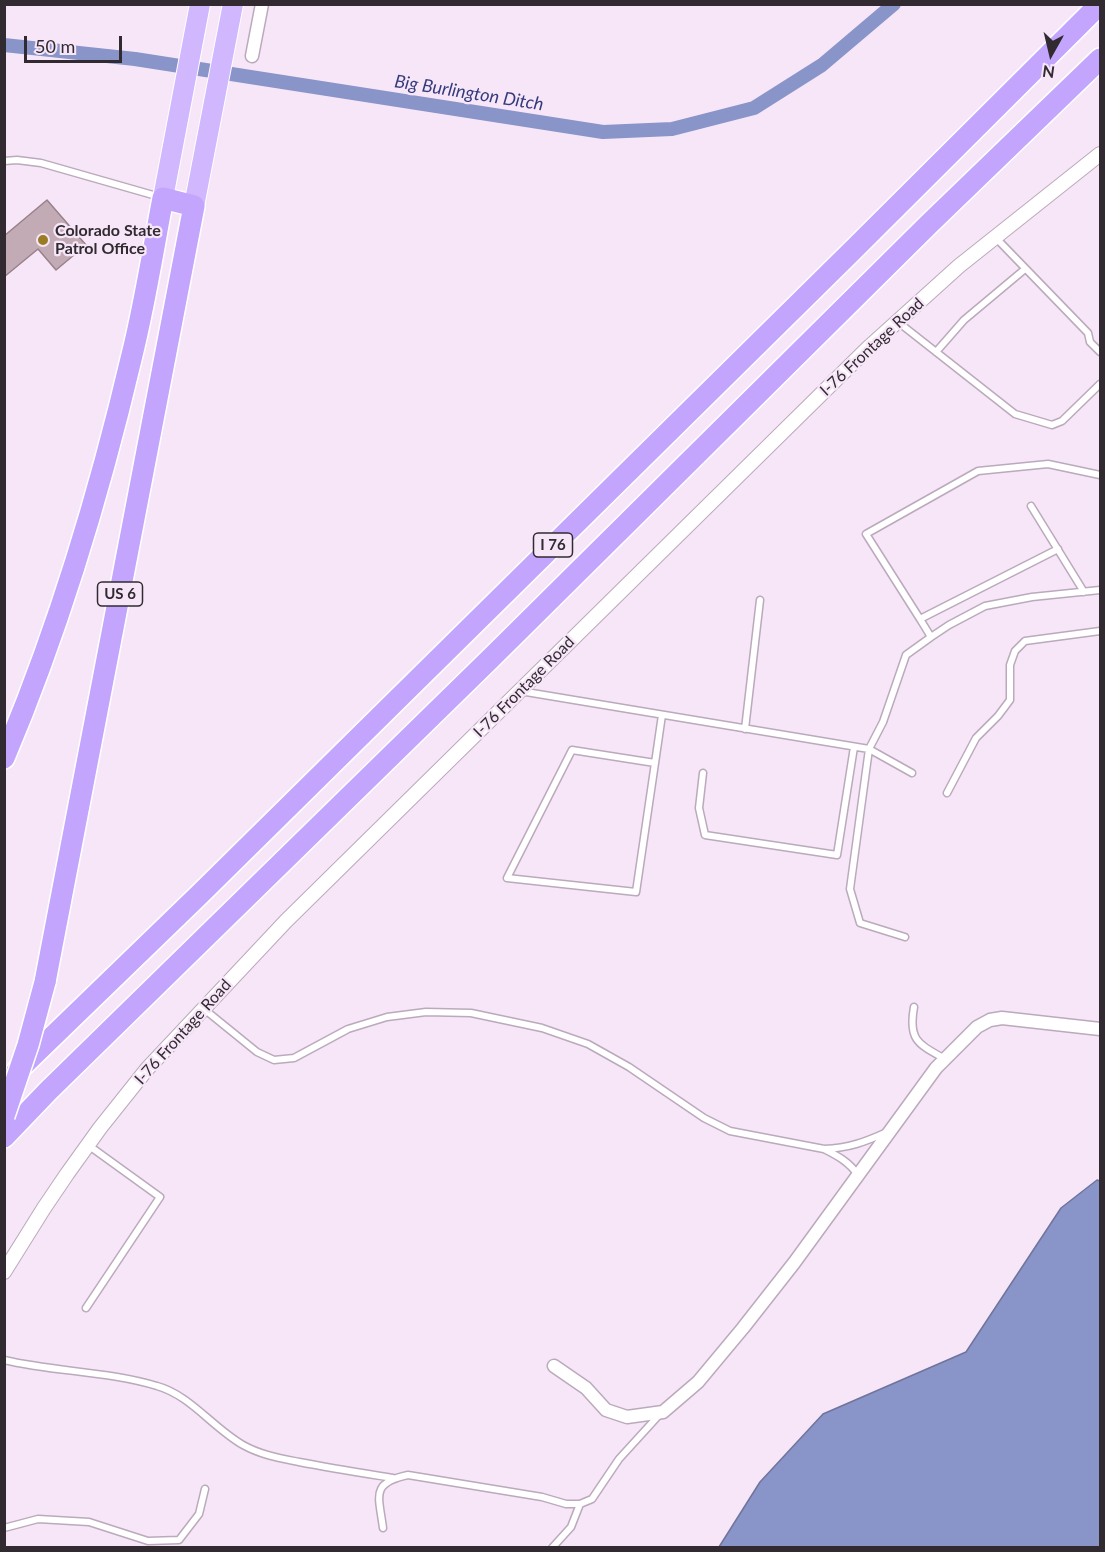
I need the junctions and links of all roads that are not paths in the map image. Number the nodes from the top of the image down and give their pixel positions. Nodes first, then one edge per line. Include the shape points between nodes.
1 (201, 4) edge
2 (233, 4) edge
3 (262, 4) edge
4 (1101, 4) edge
5 (252, 56) dead end
6 (1101, 59) edge
7 (1101, 154) edge
8 (4, 161) edge
9 (163, 198) junction
10 (194, 206) junction
11 (995, 237) junction
12 (1025, 269) junction
13 (898, 321) junction
14 (936, 352) junction
15 (1101, 352) edge
16 (1101, 384) edge
17 (1101, 475) edge
18 (1031, 506) dead end
19 (1058, 549) junction
20 (1101, 590) edge
21 (1084, 592) junction
22 (760, 600) dead end
23 (920, 619) junction
24 (1101, 631) edge
25 (932, 637) junction
26 (519, 691) junction
27 (662, 715) junction
28 (745, 729) junction
29 (854, 747) junction
30 (869, 749) junction
31 (4, 758) edge
32 (656, 763) junction
33 (703, 773) dead end
34 (912, 773) dead end
35 (947, 793) dead end
36 (905, 937) dead end
37 (914, 1007) dead end
38 (204, 1009) junction
39 (1101, 1029) edge
40 (945, 1059) junction
41 (4, 1084) edge
42 (4, 1116) edge
43 (890, 1131) junction
44 (4, 1137) edge
45 (88, 1145) junction
46 (824, 1149) junction
47 (858, 1175) junction
48 (4, 1272) edge
49 (86, 1308) dead end
50 (4, 1360) edge
51 (554, 1366) dead end
52 (663, 1412) junction
53 (393, 1478) junction
54 (205, 1489) dead end
55 (580, 1504) junction
56 (4, 1528) edge
57 (383, 1528) dead end
58 (552, 1548) edge

1 - 9 highway
2 - 10 highway, US 6
3 - 5 street
4 - 41 highway, I 76
6 - 44 highway, I 76 via 920,232
7 - 11 street, I-76 Frontage Road
8 - 9 lane via 41,163
9 - 10 highway
9 - 31 highway via 133,353 95,495 67,589
10 - 42 highway, US 6, bridge via 45,982
11 - 12 lane
11 - 13 street, I-76 Frontage Road
12 - 14 lane via 964,320
12 - 15 lane via 1088,333 1090,342
13 - 14 lane
13 - 26 street, I-76 Frontage Road
14 - 16 lane via 1015,414 1052,425 1062,421
17 - 23 lane via 1048,464 978,471 866,534
18 - 19 lane
19 - 21 lane
19 - 23 lane
20 - 21 lane
21 - 25 lane via 985,606
22 - 28 lane
23 - 25 lane
24 - 35 lane via 1025,641 1015,651 1010,665 1010,700 976,738
25 - 30 lane via 906,655 883,722
26 - 27 lane
26 - 38 street, I-76 Frontage Road via 286,921
27 - 28 lane
27 - 32 lane
28 - 29 lane
29 - 30 lane
29 - 33 lane via 837,855 705,835 699,808
30 - 34 lane
30 - 36 lane via 850,889 860,923
32 - 32 lane via 572,750 507,878 636,892
37 - 40 lane via 912,1031 921,1045
38 - 45 street, I-76 Frontage Road via 147,1069
38 - 46 lane via 257,1052 274,1060 294,1058 348,1029 387,1017 426,1012 471,1013 542,1028 588,1044 730,1131
39 - 40 street via 990,1020 976,1027
40 - 43 street
43 - 46 lane via 863,1143
43 - 47 street
45 - 48 street, I-76 Frontage Road
45 - 49 lane via 160,1197
46 - 47 lane via 843,1158
47 - 52 street via 698,1383
50 - 53 lane via 159,1386 180,1396 212,1423 260,1454
51 - 52 street via 586,1388 606,1410 627,1417
52 - 55 lane via 619,1459 592,1499
53 - 55 lane via 408,1475
53 - 57 lane via 382,1485 379,1495
54 - 56 lane via 199,1514 179,1540 148,1541 89,1522 38,1519
55 - 58 lane via 571,1527

